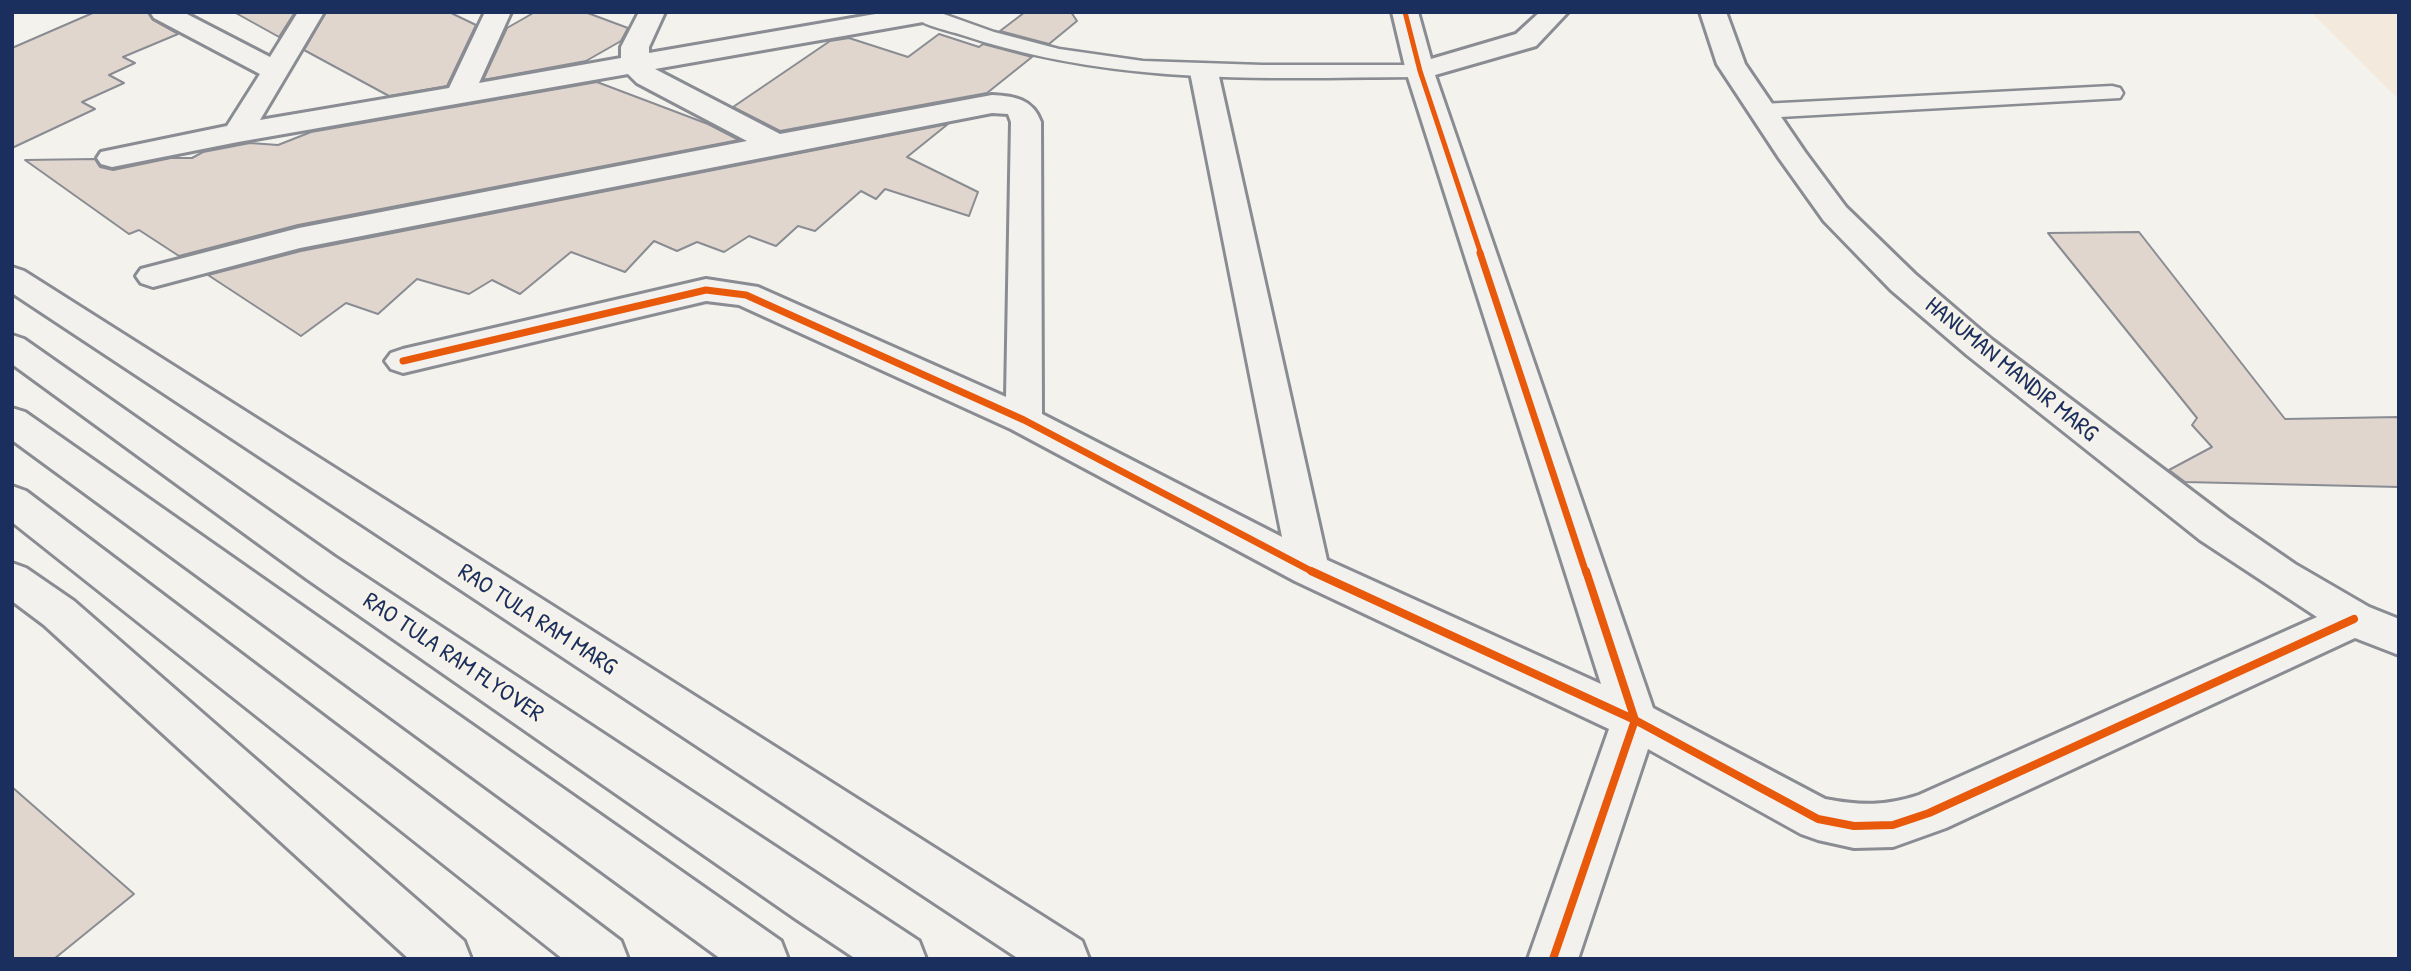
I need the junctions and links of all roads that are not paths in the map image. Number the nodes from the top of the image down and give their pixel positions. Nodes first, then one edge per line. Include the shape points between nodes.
1 (163, 12) edge
2 (311, 12) edge
3 (498, 12) edge
4 (652, 12) edge
5 (1405, 12) edge
6 (1555, 12) edge
7 (1713, 12) edge
8 (921, 13) edge
9 (635, 65) junction
10 (275, 71) junction
11 (1420, 71) junction
12 (1204, 72) junction
13 (2112, 93) dead end
14 (460, 94) junction
15 (1762, 111) junction
16 (238, 132) junction
17 (776, 144) junction
18 (112, 158) dead end
19 (153, 276) dead end
20 (12, 278) edge
21 (12, 346) edge
22 (403, 361) dead end
23 (1024, 420) junction
24 (12, 421) edge
25 (12, 501) edge
26 (1309, 570) junction
27 (12, 579) edge
28 (2354, 619) junction
29 (2399, 638) edge
30 (1635, 720) junction
31 (446, 959) edge
32 (603, 959) edge
33 (763, 959) edge
34 (901, 959) edge
35 (1064, 959) edge
36 (1553, 959) edge

1 - 10 main road
2 - 10 main road
3 - 14 main road
4 - 9 main road via 635,47
5 - 11 main road
6 - 11 main road via 1526,40
7 - 15 main road, HANUMAN MANDIR MARG via 1731,64
8 - 9 main road
8 - 12 lane via 1048,53
9 - 14 main road
9 - 17 main road via 647,77
10 - 16 main road
11 - 12 lane
11 - 30 main road
12 - 26 main road
13 - 15 lane
14 - 16 main road
15 - 28 main road, HANUMAN MANDIR MARG via 1835,214 1903,282 1979,347 2214,529
16 - 18 main road
17 - 19 main road via 299,238
17 - 23 main road via 992,104 1008,104 1024,113
20 - 35 main road, RAO TULA RAM MARG
21 - 34 main road, RAO TULA RAM FLYOVER via 333,576
22 - 23 main road via 706,290 746,295
23 - 26 main road
24 - 33 main road
25 - 32 main road
26 - 30 main road
27 - 31 main road via 59,613
28 - 29 main road, HANUMAN MANDIR MARG
28 - 30 main road via 1893,825 1854,826 1818,819
30 - 36 main road

